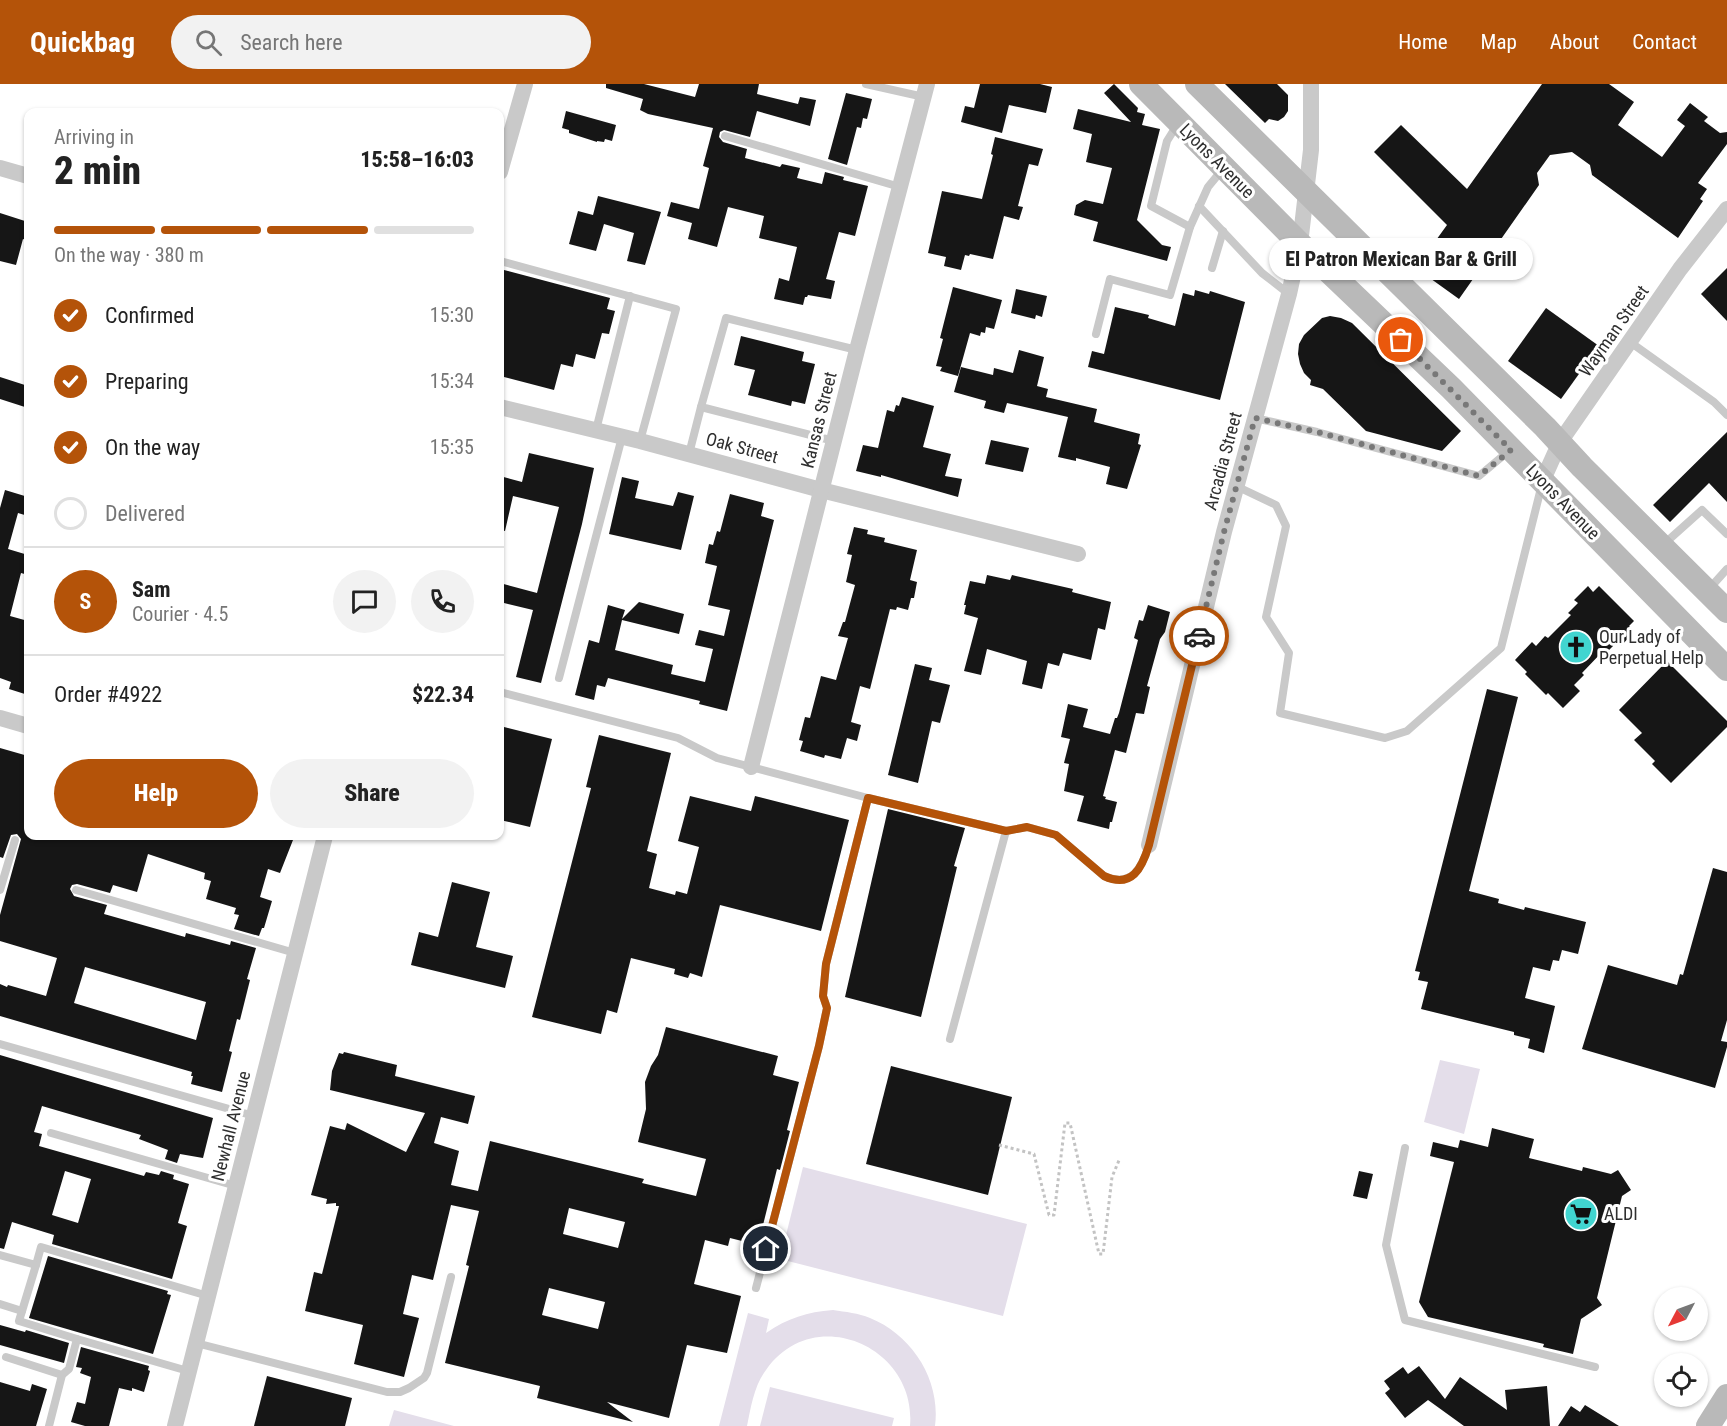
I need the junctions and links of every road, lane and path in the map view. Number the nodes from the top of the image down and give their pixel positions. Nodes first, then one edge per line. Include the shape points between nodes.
1 (525, 84) edge
2 (866, 84) edge
3 (1141, 84) edge
4 (1197, 84) edge
5 (1311, 84) edge
6 (926, 90) edge
7 (1179, 123) junction
8 (724, 136) dead end
9 (504, 158) edge
10 (0, 168) edge
11 (1224, 168) junction
12 (24, 175) edge
13 (901, 188) junction
14 (1305, 192) junction
15 (1199, 206) junction
16 (1727, 209) edge
17 (1190, 226) junction
18 (1223, 231) junction
19 (1300, 244) junction
20 (504, 262) edge
21 (1212, 268) dead end
22 (1289, 294) junction
23 (630, 296) junction
24 (1096, 334) dead end
25 (1630, 342) junction
26 (857, 350) junction
27 (701, 407) junction
28 (504, 408) edge
29 (1727, 415) edge
30 (1255, 418) junction
31 (596, 430) junction
32 (622, 437) junction
33 (640, 441) junction
34 (834, 441) junction
35 (1560, 442) junction
36 (1511, 450) junction
37 (688, 454) junction
38 (1542, 482) junction
39 (1236, 486) junction
40 (821, 490) junction
41 (1727, 534) edge
42 (1661, 547) junction
43 (1078, 554) dead end
44 (1727, 569) edge
45 (1707, 591) junction
46 (1727, 611) edge
47 (1727, 669) edge
48 (559, 678) dead end
49 (504, 693) edge
50 (0, 718) edge
51 (24, 725) edge
52 (751, 767) junction
53 (868, 798) junction
54 (1006, 831) junction
55 (15, 840) dead end
56 (324, 840) edge
57 (1149, 845) joint
58 (0, 890) edge
59 (76, 890) dead end
60 (296, 953) junction
61 (950, 1039) dead end
62 (0, 1044) edge
63 (254, 1116) junction
64 (51, 1133) dead end
65 (999, 1145) dead end
66 (1405, 1148) dead end
67 (1120, 1158) dead end
68 (236, 1186) junction
69 (0, 1255) edge
70 (36, 1265) junction
71 (451, 1277) dead end
72 (756, 1288) dead end
73 (208, 1296) junction
74 (0, 1304) edge
75 (22, 1311) junction
76 (77, 1339) junction
77 (196, 1343) junction
78 (6, 1357) dead end
79 (1596, 1367) dead end
80 (188, 1371) junction
81 (62, 1375) junction
82 (1727, 1396) edge
83 (49, 1426) edge
84 (175, 1426) edge
85 (1708, 1426) edge

1 - 9 street
2 - 6 lane
3 - 7 main road, Lyons Avenue
4 - 14 main road, Lyons Avenue
5 - 14 street, Arcadia Street via 1311,150
6 - 13 street, Kansas Street
7 - 11 main road, Lyons Avenue
7 - 17 lane via 1167,141 1151,206
8 - 13 lane
10 - 12 street
11 - 15 lane
11 - 19 main road, Lyons Avenue
13 - 26 street, Kansas Street
14 - 19 street, Arcadia Street
14 - 35 main road, Lyons Avenue
15 - 17 lane
15 - 18 lane
16 - 25 street, Wayman Street
17 - 24 lane via 1170,295 1110,279
18 - 21 lane
18 - 22 lane via 1262,273
19 - 22 street, Arcadia Street
19 - 36 main road, Lyons Avenue
20 - 23 lane
22 - 30 street, Arcadia Street
23 - 31 lane
23 - 33 lane via 676,309
25 - 29 lane
25 - 35 street, Wayman Street
26 - 27 lane via 726,318
26 - 34 street, Kansas Street
27 - 34 lane
27 - 37 lane
28 - 31 street, Oak Street
30 - 36 lane via 1479,476
30 - 39 street, Arcadia Street
31 - 32 street, Oak Street
32 - 33 street, Oak Street
32 - 48 lane
33 - 37 street, Oak Street
34 - 40 street, Kansas Street
35 - 38 street, Wayman Street
35 - 42 main road, Lyons Avenue
36 - 38 main road, Lyons Avenue
37 - 40 street, Oak Street
38 - 39 lane via 1501,648 1407,731 1385,738 1280,713 1290,653 1266,617 1286,526 1276,505
38 - 47 main road, Lyons Avenue
39 - 57 street, Arcadia Street
40 - 43 street, Oak Street
40 - 52 street, Kansas Street
41 - 42 lane via 1702,510
42 - 45 main road, Lyons Avenue
44 - 45 lane
45 - 46 main road, Lyons Avenue
49 - 52 lane via 678,738 717,758
50 - 51 street
52 - 53 lane
53 - 54 lane
53 - 72 lane via 826,964 823,996 827,1008 819,1046
54 - 57 lane via 1027,827 1056,835 1112,880 1132,876
54 - 61 lane
55 - 58 lane
56 - 60 street, Newhall Avenue
59 - 60 lane
60 - 63 street, Newhall Avenue
62 - 63 lane
63 - 68 street, Newhall Avenue
64 - 68 lane
65 - 67 path via 1034,1154 1049,1215 1054,1215 1065,1123 1070,1122 1099,1254 1104,1254 1112,1176
66 - 79 lane via 1386,1245 1405,1320
68 - 73 street, Newhall Avenue
69 - 70 lane
70 - 73 lane via 41,1247
70 - 75 lane
71 - 77 lane via 427,1373 400,1392 352,1384
73 - 77 street, Newhall Avenue
74 - 75 lane
75 - 76 lane via 19,1321
76 - 80 lane
76 - 81 lane via 69,1368
77 - 80 street, Newhall Avenue
78 - 81 lane
80 - 84 street, Newhall Avenue
81 - 83 lane
82 - 85 main road

